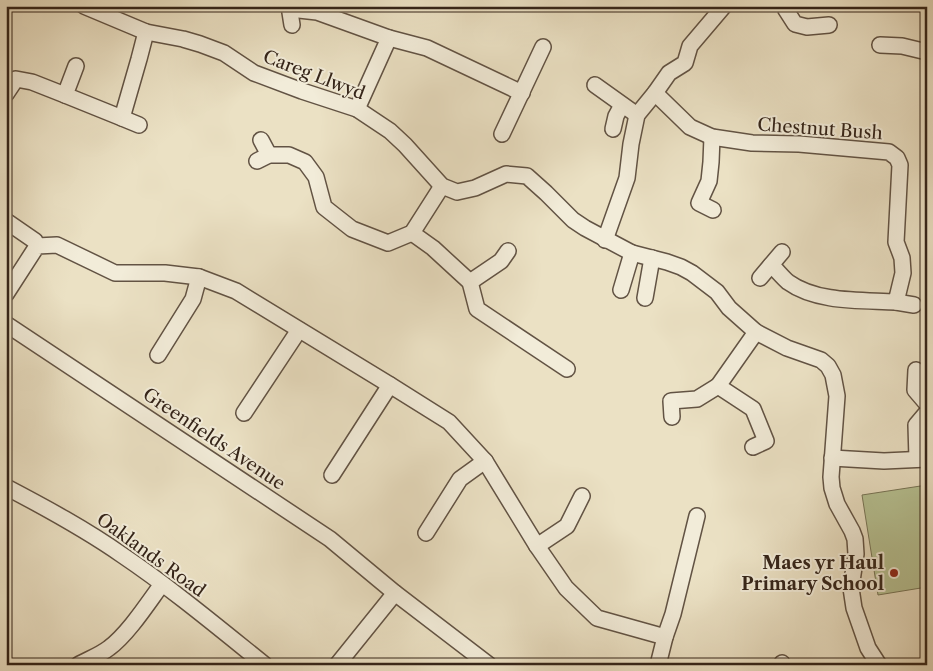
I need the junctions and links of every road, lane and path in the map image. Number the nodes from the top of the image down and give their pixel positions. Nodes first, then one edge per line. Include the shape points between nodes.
1 (84, 6) edge
2 (724, 6) edge
3 (785, 6) edge
4 (290, 7) edge
5 (292, 25) dead end
6 (829, 25) dead end
7 (146, 32) junction
8 (388, 38) junction
9 (880, 45) dead end
10 (543, 47) dead end
11 (927, 52) edge
12 (76, 66) dead end
13 (595, 85) dead end
14 (522, 93) junction
15 (655, 93) junction
16 (6, 94) edge
17 (65, 95) junction
18 (622, 105) junction
19 (357, 109) junction
20 (637, 115) junction
21 (122, 118) junction
22 (139, 125) dead end
23 (613, 129) dead end
24 (502, 134) dead end
25 (712, 137) junction
26 (260, 140) dead end
27 (442, 186) junction
28 (700, 203) dead end
29 (6, 221) edge
30 (412, 233) junction
31 (605, 240) junction
32 (37, 246) junction
33 (508, 251) dead end
34 (632, 252) junction
35 (782, 252) dead end
36 (652, 258) junction
37 (771, 265) junction
38 (199, 277) junction
39 (760, 278) dead end
40 (470, 282) junction
41 (621, 290) dead end
42 (6, 294) edge
43 (644, 298) dead end
44 (896, 302) junction
45 (914, 305) dead end
46 (6, 324) edge
47 (299, 330) junction
48 (756, 332) junction
49 (158, 355) dead end
50 (567, 369) dead end
51 (916, 370) dead end
52 (390, 385) junction
53 (718, 386) junction
54 (927, 404) edge
55 (927, 412) edge
56 (244, 414) dead end
57 (672, 417) dead end
58 (753, 447) dead end
59 (832, 458) junction
60 (922, 459) edge
61 (485, 461) junction
62 (332, 475) dead end
63 (6, 487) edge
64 (582, 496) dead end
65 (697, 516) dead end
66 (426, 533) dead end
67 (538, 546) junction
68 (162, 584) junction
69 (395, 593) junction
70 (665, 637) junction
71 (78, 665) edge
72 (266, 665) edge
73 (337, 665) edge
74 (489, 665) edge
75 (658, 665) edge
76 (879, 665) edge

1 - 7 street, Careg Llwyd
2 - 15 street via 690,46 685,63 669,73
3 - 6 street via 795,24 807,27
4 - 5 street
4 - 8 street via 317,12
7 - 19 street, Careg Llwyd via 200,44 224,54 254,73
7 - 21 street
8 - 14 street via 427,48
8 - 19 street
9 - 11 street
10 - 14 street
12 - 17 street
13 - 18 street
14 - 24 street
15 - 20 street
15 - 25 street, Chestnut Bush via 690,127
16 - 17 street via 16,78
17 - 21 street
18 - 20 street
18 - 23 street
19 - 27 street, Careg Llwyd via 390,131
20 - 31 street via 628,178
21 - 22 street
25 - 28 street via 709,182
25 - 44 street, Chestnut Bush via 752,143 889,152 897,158 900,165 896,242 903,273
26 - 30 street via 263,158 289,155 305,162 316,177 324,208 352,228 388,243
27 - 30 street
27 - 31 street via 456,192 475,188 506,174 526,176 573,220
29 - 32 street via 35,241
30 - 40 street via 434,248
31 - 34 street
32 - 38 street via 57,245 115,273
32 - 42 street
33 - 40 street via 501,261
34 - 36 street
34 - 41 street
35 - 37 street
36 - 43 street
36 - 48 street via 681,267 700,279
37 - 39 street
37 - 44 street via 787,281 811,294
38 - 47 street via 236,291
38 - 49 street via 193,299
40 - 50 street via 477,309
44 - 45 street
46 - 69 street, Greenfields Avenue via 330,539
47 - 52 street
47 - 56 street
48 - 53 street
48 - 59 street via 828,366 837,396
51 - 54 street via 915,390
52 - 61 street via 448,422
52 - 62 street
53 - 57 street via 697,398 671,401
53 - 58 street via 753,409 766,441
55 - 60 street via 916,425
59 - 60 street
59 - 76 street via 832,488 855,539 851,588 854,608 868,648
61 - 66 street via 460,479
61 - 67 street
63 - 68 street, Oaklands Road via 86,531
64 - 67 street via 566,526
65 - 70 street
67 - 70 street via 566,588 597,618
68 - 71 street via 110,648
68 - 72 street, Oaklands Road
69 - 73 street
69 - 74 street, Greenfields Avenue
70 - 75 street

